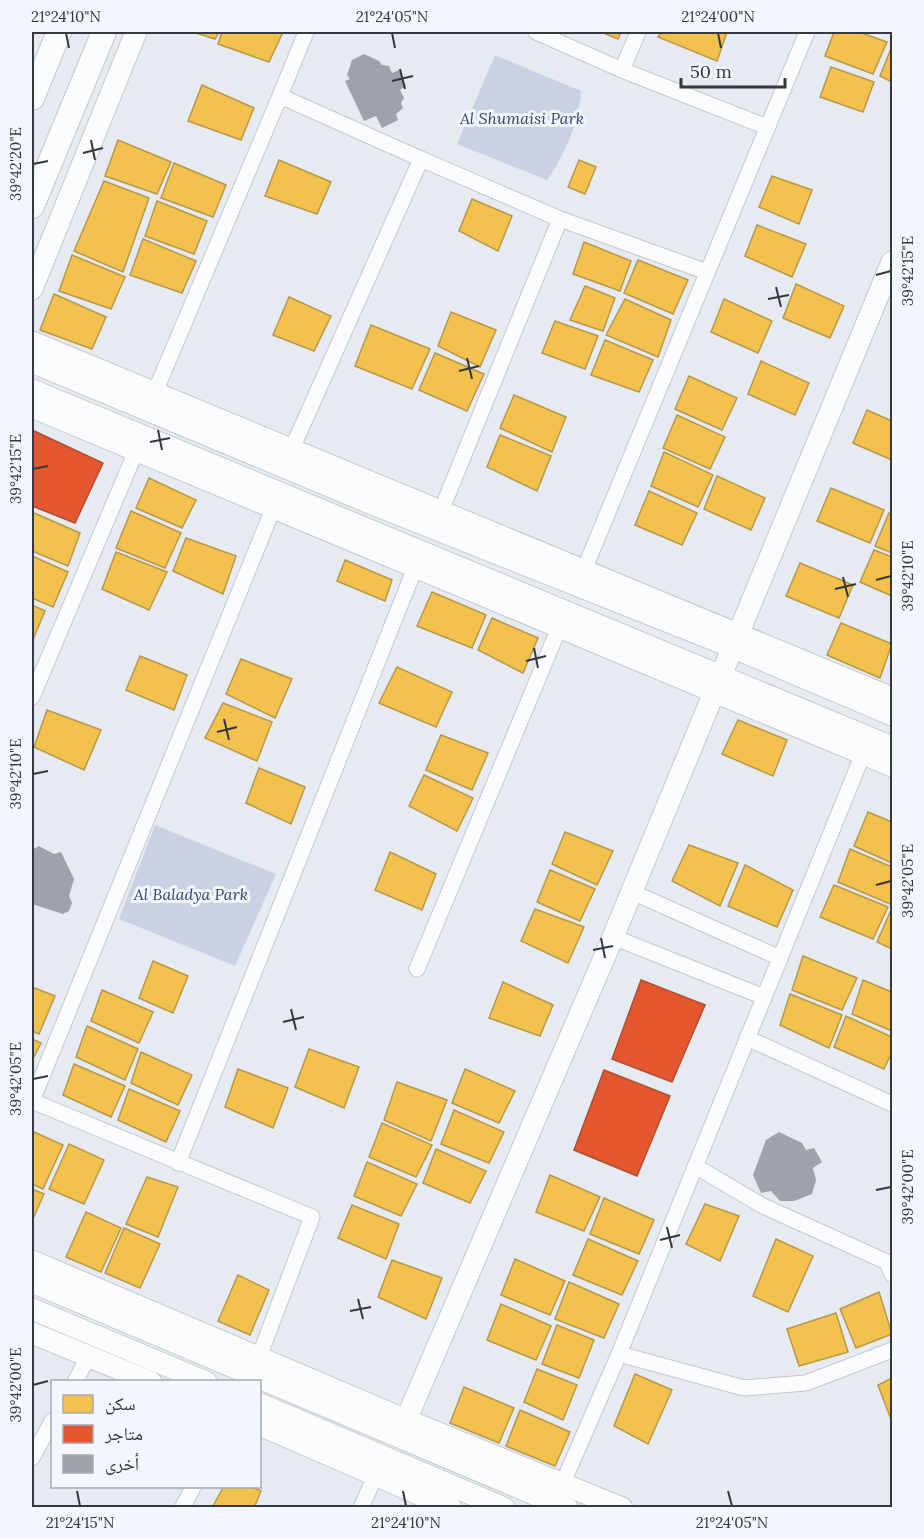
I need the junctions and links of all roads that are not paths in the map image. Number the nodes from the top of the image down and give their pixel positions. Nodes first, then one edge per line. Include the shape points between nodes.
1 (59, 32) edge
2 (104, 32) edge
3 (136, 32) edge
4 (306, 32) edge
5 (536, 32) edge
6 (638, 32) edge
7 (807, 32) edge
8 (622, 70) junction
9 (280, 96) junction
10 (32, 98) edge
11 (767, 127) junction
12 (421, 159) junction
13 (32, 206) edge
14 (560, 219) junction
15 (892, 262) edge
16 (707, 272) junction
17 (32, 289) edge
18 (32, 342) edge
19 (32, 362) edge
20 (32, 390) edge
21 (155, 392) junction
22 (32, 407) edge
23 (136, 451) junction
24 (291, 451) junction
25 (273, 509) junction
26 (441, 511) junction
27 (415, 568) junction
28 (584, 570) junction
29 (559, 628) junction
30 (735, 640) junction
31 (717, 683) junction
32 (32, 697) edge
33 (891, 699) edge
34 (892, 747) edge
35 (863, 754) junction
36 (892, 766) edge
37 (632, 892) junction
38 (614, 937) junction
39 (780, 958) junction
40 (417, 969) dead end
41 (764, 997) junction
42 (747, 1038) junction
43 (891, 1100) edge
44 (32, 1101) edge
45 (178, 1163) junction
46 (695, 1166) junction
47 (32, 1261) edge
48 (892, 1274) edge
49 (32, 1282) edge
50 (32, 1309) edge
51 (32, 1333) edge
52 (892, 1350) edge
53 (620, 1354) junction
54 (88, 1357) junction
55 (259, 1357) junction
56 (76, 1380) edge
57 (146, 1380) edge
58 (201, 1380) edge
59 (261, 1404) edge
60 (406, 1420) junction
61 (51, 1423) edge
62 (261, 1425) edge
63 (32, 1458) edge
64 (375, 1476) junction
65 (562, 1485) junction
66 (193, 1488) edge
67 (182, 1508) edge
68 (361, 1508) edge
69 (451, 1508) edge
70 (504, 1508) edge
71 (567, 1508) edge
72 (622, 1508) edge

1 - 10 main road
2 - 13 main road
3 - 17 main road
4 - 9 street
5 - 8 street
6 - 8 street
7 - 11 street
8 - 11 street
9 - 12 street
9 - 21 street
11 - 16 street
12 - 14 street
12 - 24 street
14 - 16 street
14 - 26 street
15 - 30 main road
16 - 28 street
18 - 21 main road
19 - 30 main road via 370,503
20 - 31 main road
21 - 24 main road
22 - 23 main road
23 - 25 main road
23 - 32 street
24 - 26 main road
25 - 27 main road
25 - 44 street
26 - 28 main road
27 - 29 main road
27 - 45 street
28 - 30 main road
29 - 31 main road
29 - 40 street
30 - 31 main road
30 - 33 main road
31 - 34 main road
31 - 35 main road
31 - 37 main road
35 - 36 main road
35 - 39 street
37 - 38 main road
37 - 39 street
38 - 41 street
38 - 60 main road
39 - 41 street
41 - 42 street
42 - 43 street
42 - 46 street
44 - 45 street
45 - 55 street via 312,1217
46 - 48 street via 763,1206 887,1262
46 - 53 street
47 - 55 main road
49 - 71 main road
50 - 58 main road
51 - 54 main road
52 - 53 street via 806,1383 744,1388
53 - 65 street
54 - 56 street
54 - 57 main road
55 - 60 main road
59 - 70 main road
60 - 65 main road
61 - 63 street
62 - 64 main road
64 - 68 street
64 - 69 main road
65 - 72 main road
66 - 67 street

